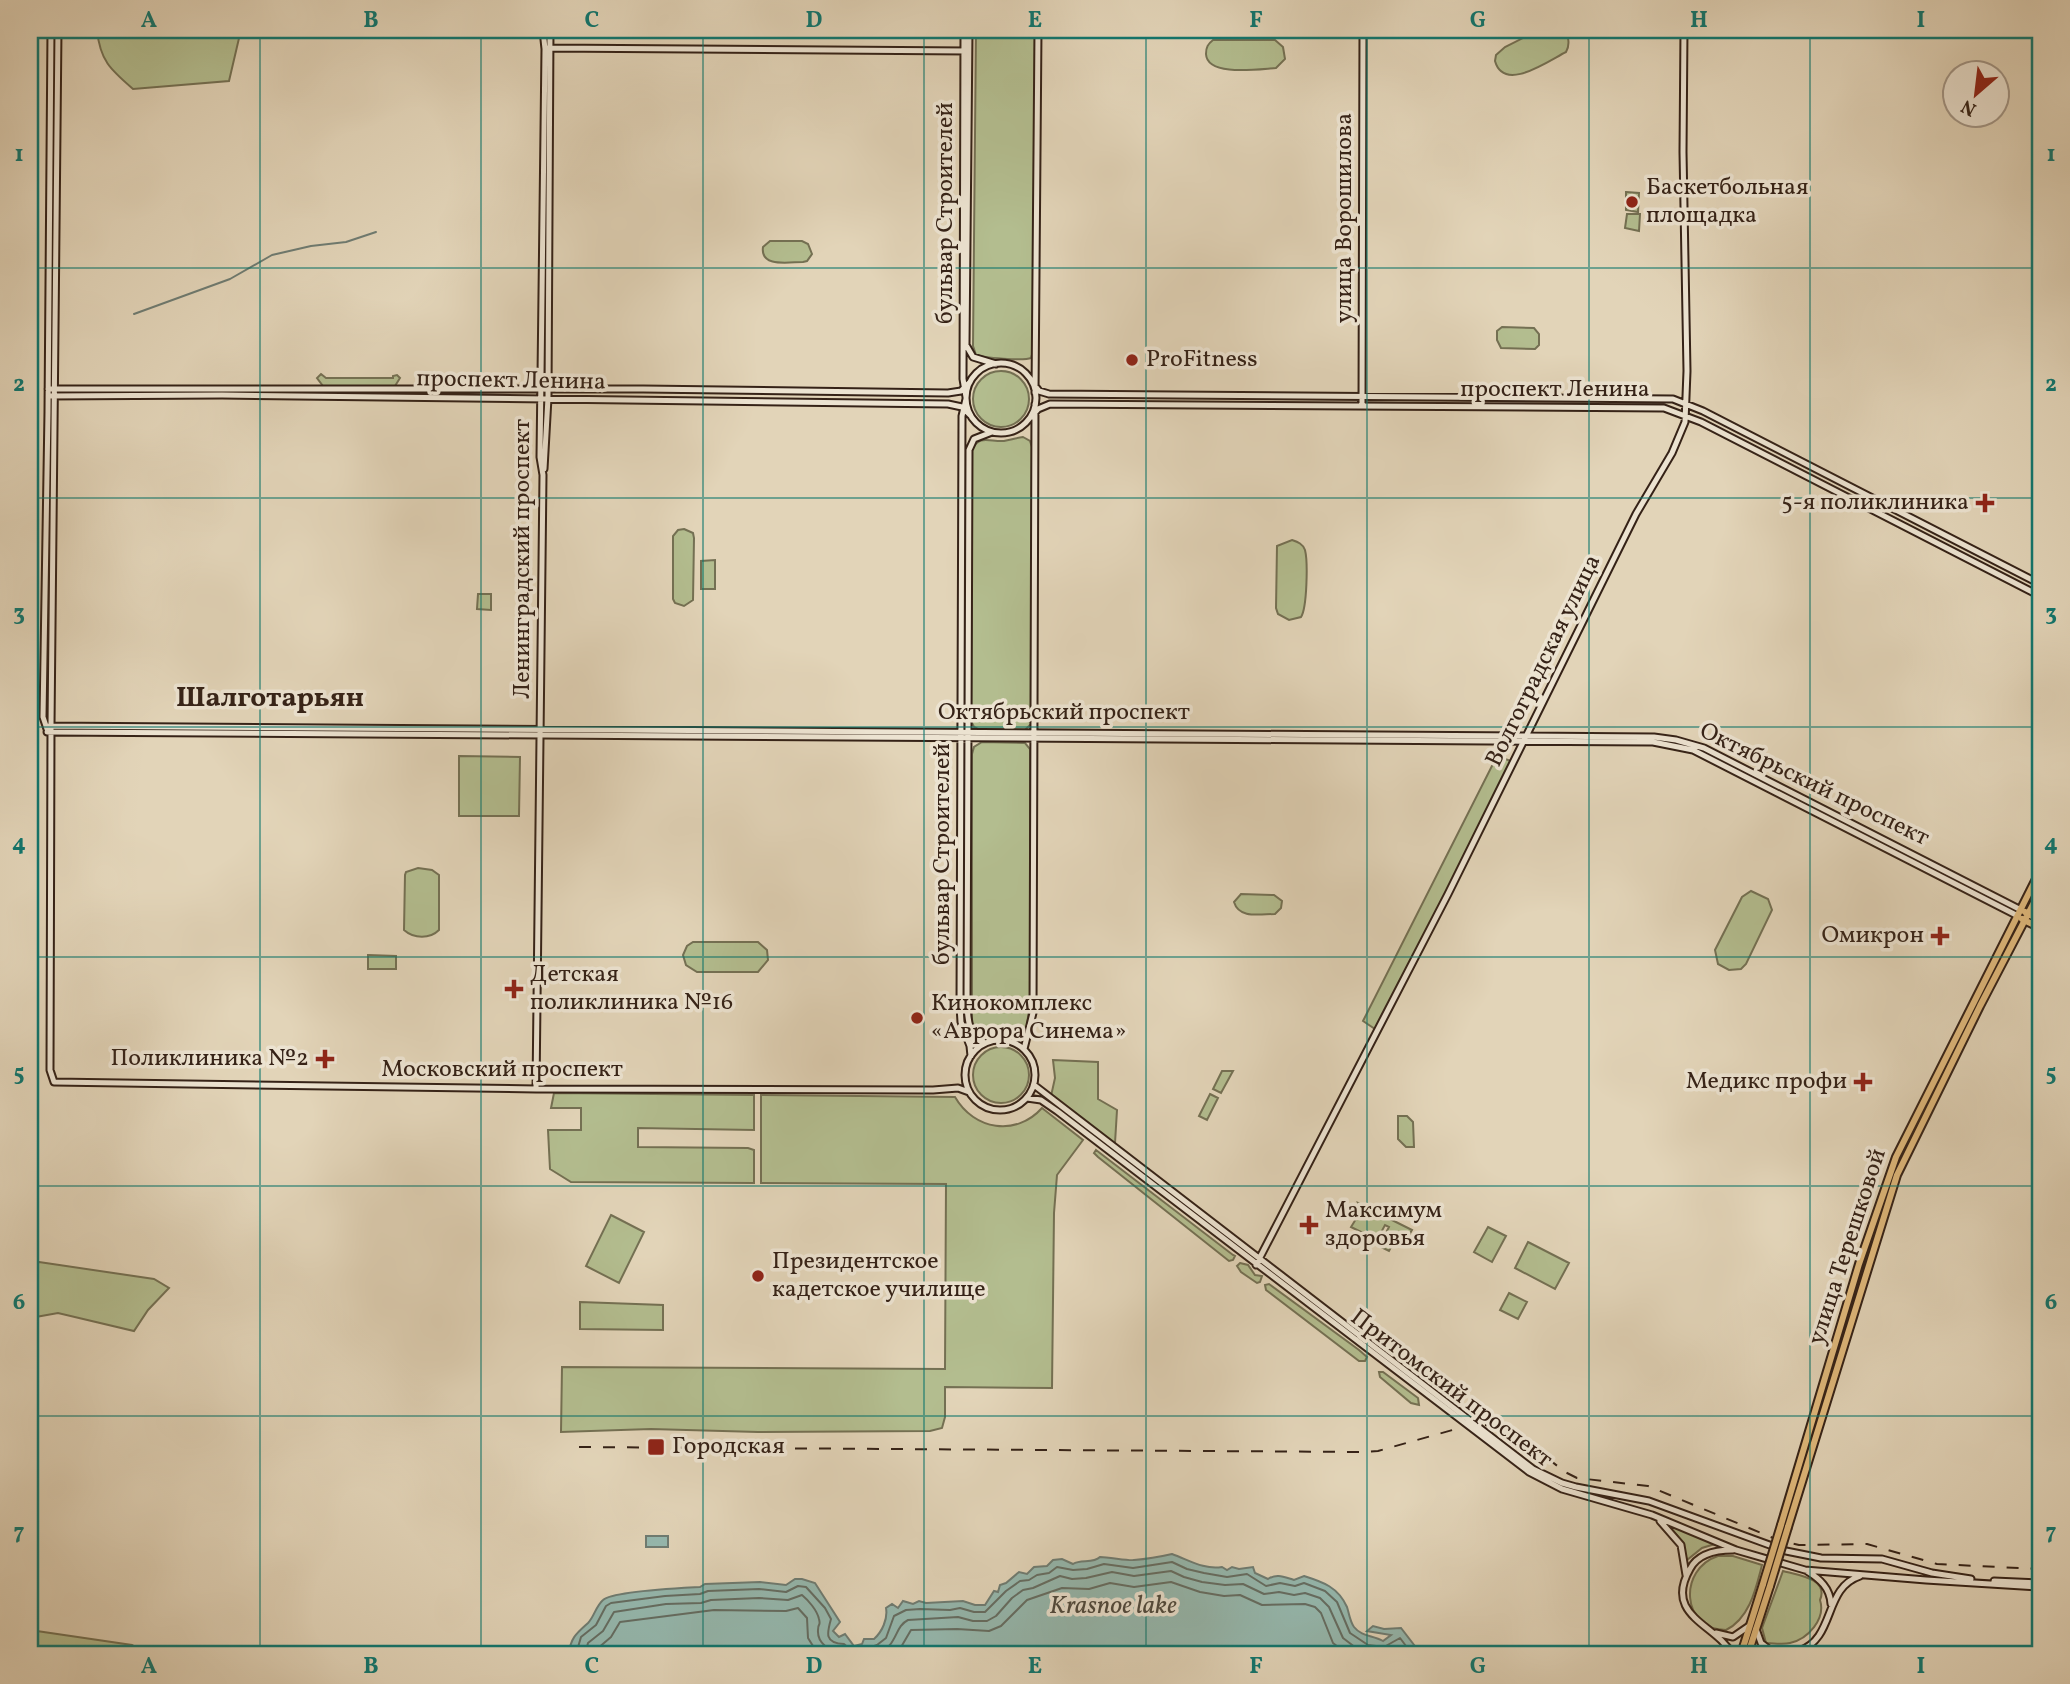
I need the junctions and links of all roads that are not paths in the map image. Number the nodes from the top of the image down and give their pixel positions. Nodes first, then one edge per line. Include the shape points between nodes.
1 (51, 30) edge
2 (58, 30) edge
3 (542, 30) edge
4 (550, 30) edge
5 (966, 30) edge
6 (1038, 30) edge
7 (1363, 30) edge
8 (1685, 30) edge
9 (548, 48) junction
10 (966, 51) junction
11 (996, 364) junction
12 (970, 382) junction
13 (1034, 388) junction
14 (545, 389) junction
15 (964, 389) junction
16 (52, 392) junction
17 (1362, 396) junction
18 (545, 398) junction
19 (966, 398) junction
20 (1686, 403) junction
21 (1362, 406) junction
22 (1035, 407) junction
23 (963, 408) junction
24 (1685, 414) junction
25 (970, 415) junction
26 (992, 432) junction
27 (2008, 567) junction
28 (1985, 568) junction
29 (2040, 584) edge
30 (2040, 596) edge
31 (49, 729) junction
32 (539, 732) junction
33 (960, 735) junction
34 (967, 735) junction
35 (1035, 735) junction
36 (1525, 738) junction
37 (2040, 871) edge
38 (2040, 891) edge
39 (2019, 913) junction
40 (2027, 917) junction
41 (2040, 920) edge
42 (2040, 928) edge
43 (985, 1043) junction
44 (1024, 1049) junction
45 (971, 1056) junction
46 (965, 1075) junction
47 (1034, 1085) junction
48 (950, 1088) junction
49 (536, 1089) junction
50 (969, 1092) junction
51 (1027, 1098) junction
52 (1261, 1259) junction
53 (1256, 1265) junction
54 (1628, 1495) junction
55 (1622, 1506) junction
56 (1652, 1515) junction
57 (1784, 1526) junction
58 (1737, 1550) junction
59 (1882, 1559) junction
60 (1805, 1570) junction
61 (1866, 1574) junction
62 (1686, 1575) junction
63 (1877, 1575) junction
64 (2040, 1585) edge
65 (1831, 1607) junction
66 (1704, 1627) junction
67 (1753, 1628) junction
68 (1732, 1654) edge
69 (1741, 1654) edge
70 (1748, 1654) edge
71 (1773, 1654) edge

1 - 16 main road
2 - 16 main road
3 - 9 main road, Ленинградский проспект
4 - 9 main road, Ленинградский проспект
5 - 10 main road, бульвар Строителей
6 - 13 main road
7 - 17 main road, улица Ворошилова
8 - 20 main road, Волгоградская улица
9 - 10 main road
9 - 14 main road, Ленинградский проспект
10 - 11 main road, бульвар Строителей via 966,345 974,356
10 - 15 main road, бульвар Строителей
11 - 12 main road via 979,371
11 - 13 main road via 1020,369
12 - 15 main road
12 - 19 main road
13 - 17 main road, проспект Ленина via 1049,394
13 - 22 main road
14 - 15 main road, проспект Ленина via 948,393
14 - 16 main road, проспект Ленина
14 - 18 main road, Ленинградский проспект
15 - 19 main road, бульвар Строителей
16 - 18 main road, проспект Ленина
16 - 31 main road via 43,717
17 - 20 main road, проспект Ленина via 1658,397
17 - 21 main road, улица Ворошилова
18 - 23 main road, проспект Ленина via 948,404
18 - 32 main road, Ленинградский проспект via 540,457
19 - 23 main road, бульвар Строителей
19 - 25 main road
20 - 24 main road, Волгоградская улица
20 - 27 main road, проспект Ленина
21 - 22 main road, проспект Ленина
21 - 24 main road, проспект Ленина via 1658,408
22 - 26 main road via 1031,417 1014,431
22 - 35 main road
23 - 25 main road
23 - 33 main road, бульвар Строителей
24 - 28 main road, проспект Ленина
24 - 36 main road, Волгоградская улица via 1677,442 1636,514
25 - 26 main road
26 - 34 main road, бульвар Строителей via 978,436 969,450
27 - 28 main road via 2003,571
27 - 29 main road, проспект Ленина
28 - 30 main road, проспект Ленина
31 - 32 main road, Октябрьский проспект
31 - 49 main road, Московский проспект via 50,1070 54,1082
32 - 33 main road, Октябрьский проспект
32 - 49 main road, Ленинградский проспект
33 - 34 main road, Октябрьский проспект
33 - 45 main road, бульвар Строителей via 960,1006
34 - 35 main road, Октябрьский проспект
34 - 43 main road, бульвар Строителей via 968,1016 974,1036
35 - 36 main road, Октябрьский проспект
35 - 44 main road via 1032,1013
36 - 39 main road, Октябрьский проспект via 1653,742 1693,750
36 - 52 main road, Волгоградская улица
37 - 39 main road, улица Терешковой
38 - 40 main road, улица Терешковой
39 - 40 main road, Октябрьский проспект
39 - 57 main road, улица Терешковой via 1896,1157 1859,1264
40 - 41 main road, Октябрьский проспект
40 - 42 main road, Октябрьский проспект
40 - 57 main road, улица Терешковой via 1897,1175
43 - 44 main road via 1005,1040
43 - 45 main road
44 - 47 main road via 1035,1069
45 - 46 main road
46 - 48 main road
46 - 50 main road
47 - 51 main road
47 - 52 main road, Притомский проспект
48 - 49 main road, Московский проспект
48 - 50 main road, Московский проспект
50 - 51 main road via 995,1110 1013,1108
51 - 53 main road, Притомский проспект via 1041,1100 1057,1111
52 - 53 main road, Волгоградская улица
52 - 54 main road, Притомский проспект via 1533,1469 1569,1485
53 - 55 main road, Притомский проспект via 1530,1472 1562,1489
54 - 55 main road via 1620,1499
54 - 59 main road, Притомский проспект via 1786,1551 1821,1558
55 - 56 main road, Притомский проспект
56 - 58 main road, Притомский проспект
56 - 62 main road via 1681,1545
57 - 67 main road, улица Терешковой, bridge
58 - 60 main road, Притомский проспект
58 - 62 main road via 1703,1556
59 - 63 main road via 1885,1569
59 - 64 main road, Притомский проспект via 1965,1579
60 - 61 main road, Притомский проспект
60 - 65 main road via 1826,1586
61 - 63 main road, Притомский проспект
61 - 65 main road via 1845,1583
62 - 66 main road via 1686,1606
63 - 64 main road, Притомский проспект
65 - 71 main road via 1815,1642 1796,1652
66 - 67 main road via 1733,1637
66 - 68 main road
67 - 69 main road, улица Терешковой
67 - 70 main road, улица Терешковой
67 - 71 main road

